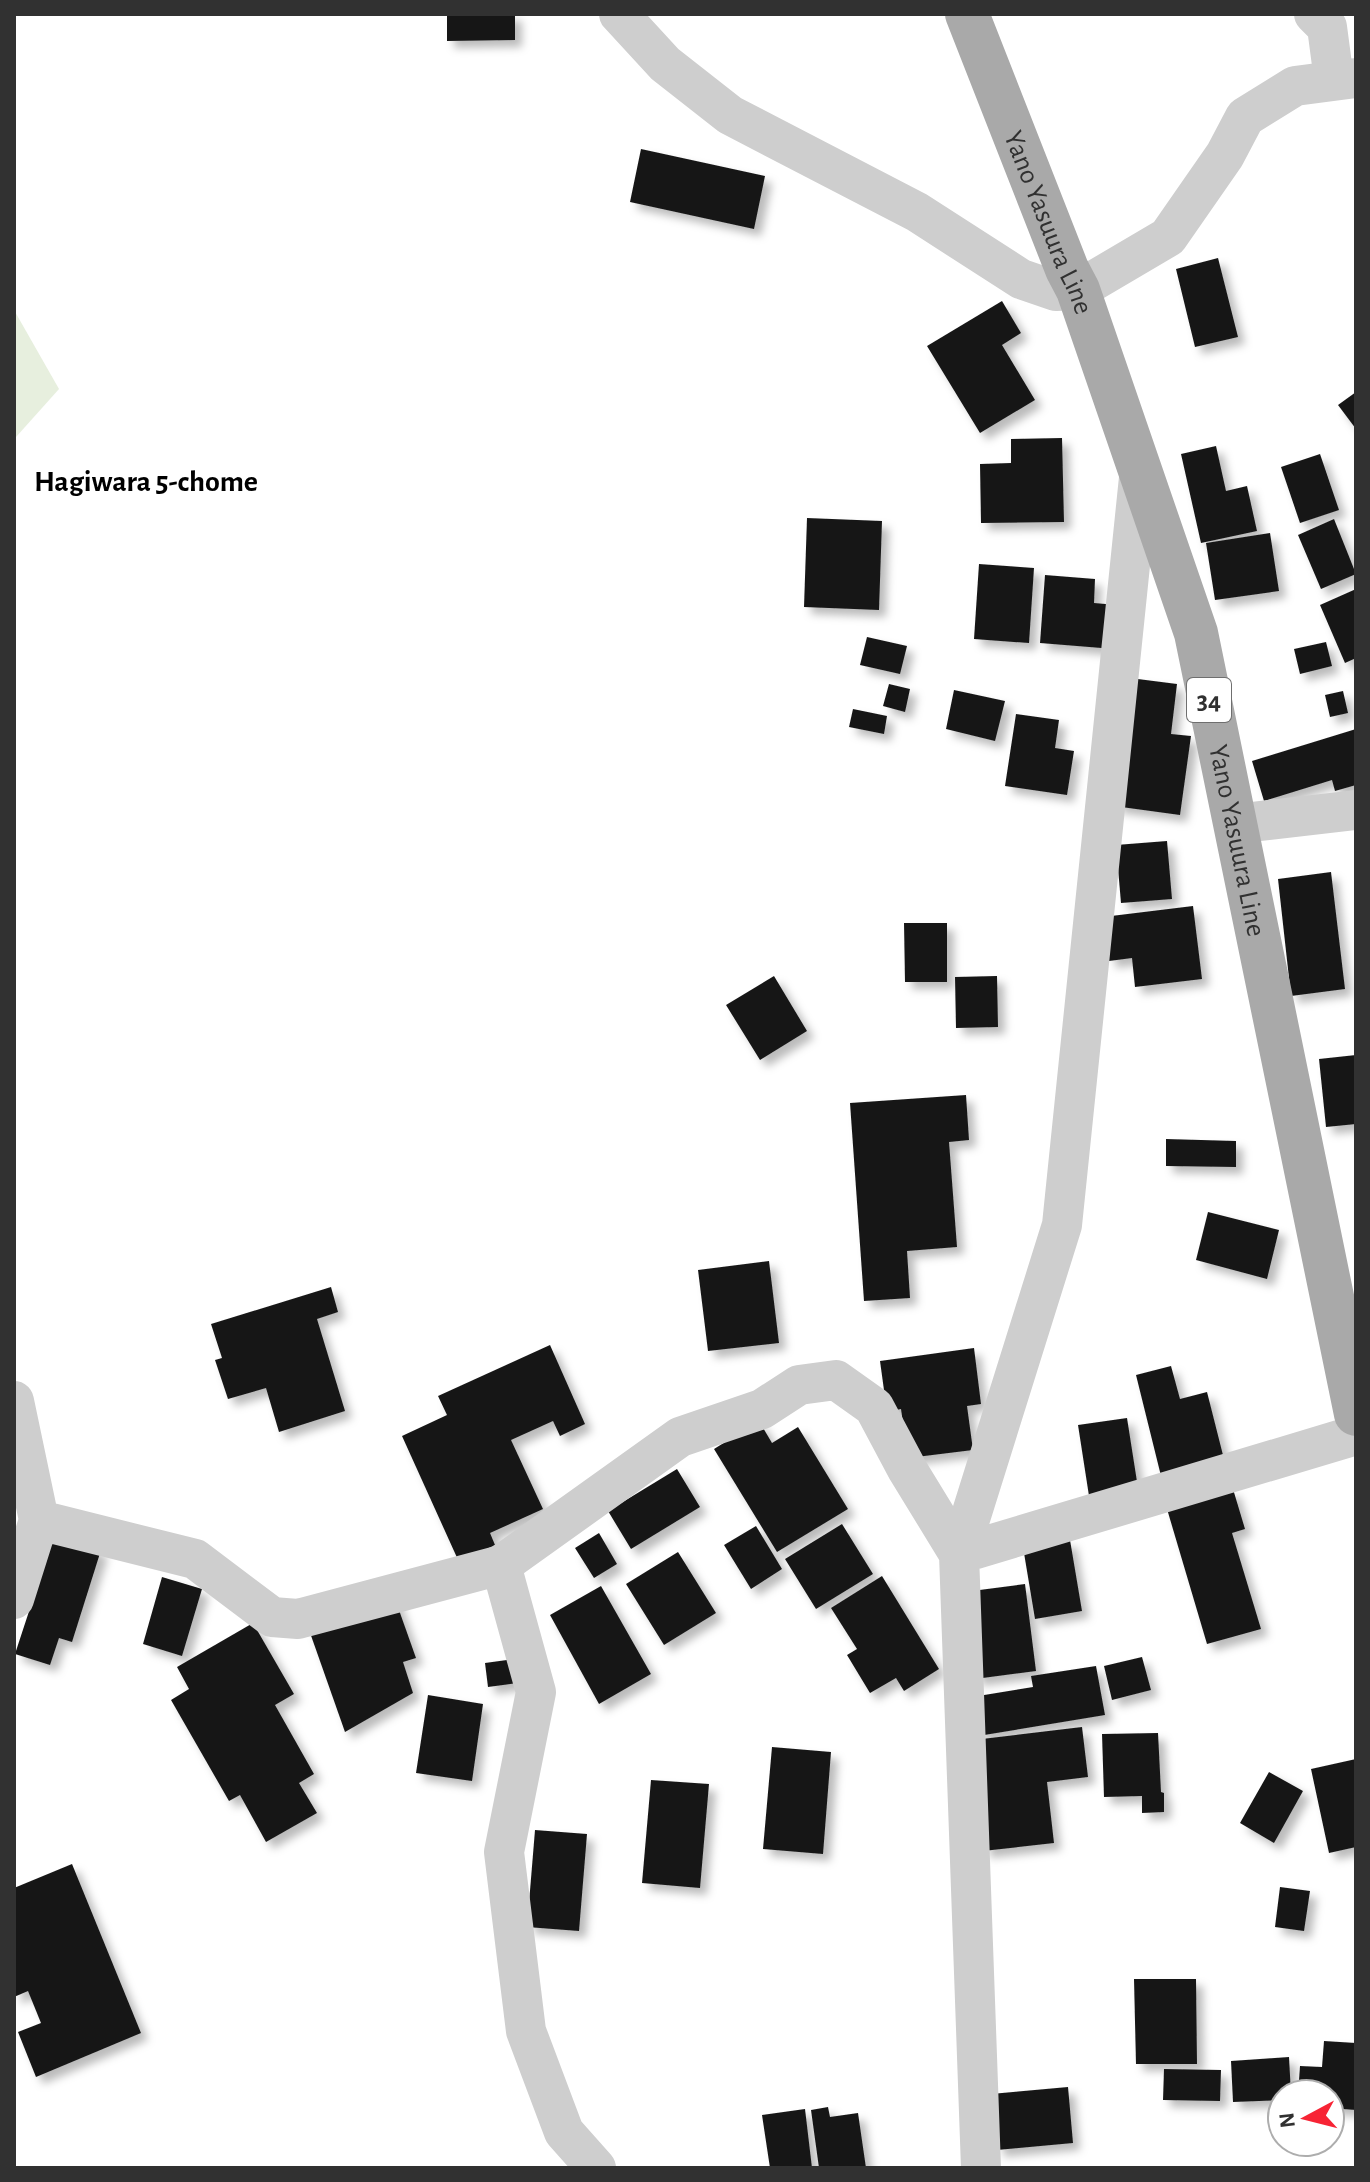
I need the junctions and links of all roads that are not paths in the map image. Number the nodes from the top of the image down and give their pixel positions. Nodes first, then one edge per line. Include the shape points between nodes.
1 (619, 14) edge
2 (967, 14) edge
3 (1314, 14) edge
4 (1345, 79) edge
5 (1078, 290) junction
6 (1141, 466) junction
7 (1356, 810) edge
8 (1234, 824) junction
9 (14, 1401) edge
10 (1356, 1414) edge
11 (1356, 1435) edge
12 (39, 1520) junction
13 (959, 1554) junction
14 (501, 1565) junction
15 (14, 1599) edge
16 (596, 2168) edge
17 (981, 2168) edge

1 - 5 street via 665,64 730,115 917,212 1021,279 1056,291
2 - 5 main road, Yano Yasuura Line / 34
3 - 4 street via 1327,27
4 - 5 street via 1295,86 1245,117 1168,237
5 - 6 main road, Yano Yasuura Line / 34
6 - 8 main road, Yano Yasuura Line / 34 via 1196,633
6 - 13 street via 1062,1225
7 - 8 street
8 - 10 main road, Yano Yasuura Line / 34
9 - 12 street
11 - 13 street
12 - 14 street via 195,1559 272,1617 298,1619
12 - 15 street
13 - 14 street via 874,1407 836,1380 799,1385 762,1409 680,1437
13 - 17 street
14 - 16 street via 536,1692 504,1852 526,2031 564,2132

